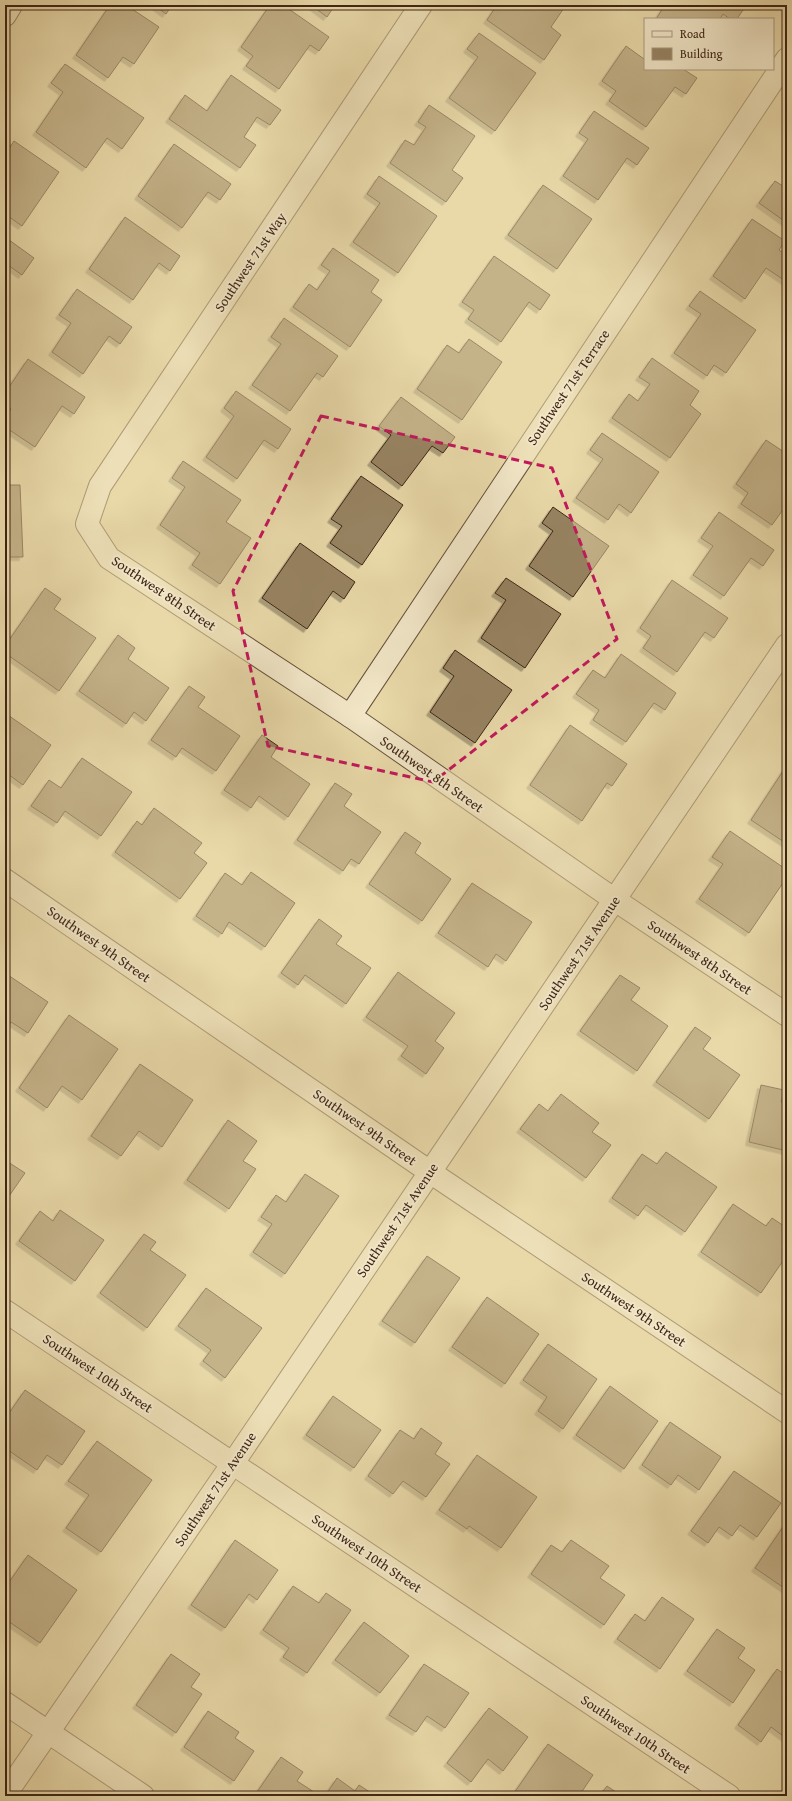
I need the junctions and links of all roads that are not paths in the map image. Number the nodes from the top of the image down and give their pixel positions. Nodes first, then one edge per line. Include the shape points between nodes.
1 (12, 5) edge
2 (421, 5) edge
3 (5, 14) edge
4 (787, 59) edge
5 (87, 524) joint
6 (787, 645) edge
7 (350, 716) junction
8 (5, 880) edge
9 (615, 900) junction
10 (787, 1015) edge
11 (430, 1172) junction
12 (5, 1310) edge
13 (787, 1412) edge
14 (233, 1463) junction
15 (5, 1703) edge
16 (48, 1732) junction
17 (5, 1795) edge
18 (143, 1796) edge
19 (729, 1796) edge

1 - 3 street
2 - 5 street, Southwest 71st Way via 100,486
4 - 7 street, Southwest 71st Terrace
5 - 7 street, Southwest 8th Street via 109,558
6 - 9 street, Southwest 71st Avenue
7 - 9 street, Southwest 8th Street
8 - 11 street, Southwest 9th Street
9 - 10 street, Southwest 8th Street
9 - 11 street, Southwest 71st Avenue
11 - 13 street, Southwest 9th Street
11 - 14 street, Southwest 71st Avenue
12 - 14 street, Southwest 10th Street
14 - 16 street, Southwest 71st Avenue
14 - 19 street, Southwest 10th Street
15 - 16 street
16 - 17 street, Southwest 71st Avenue
16 - 18 street

